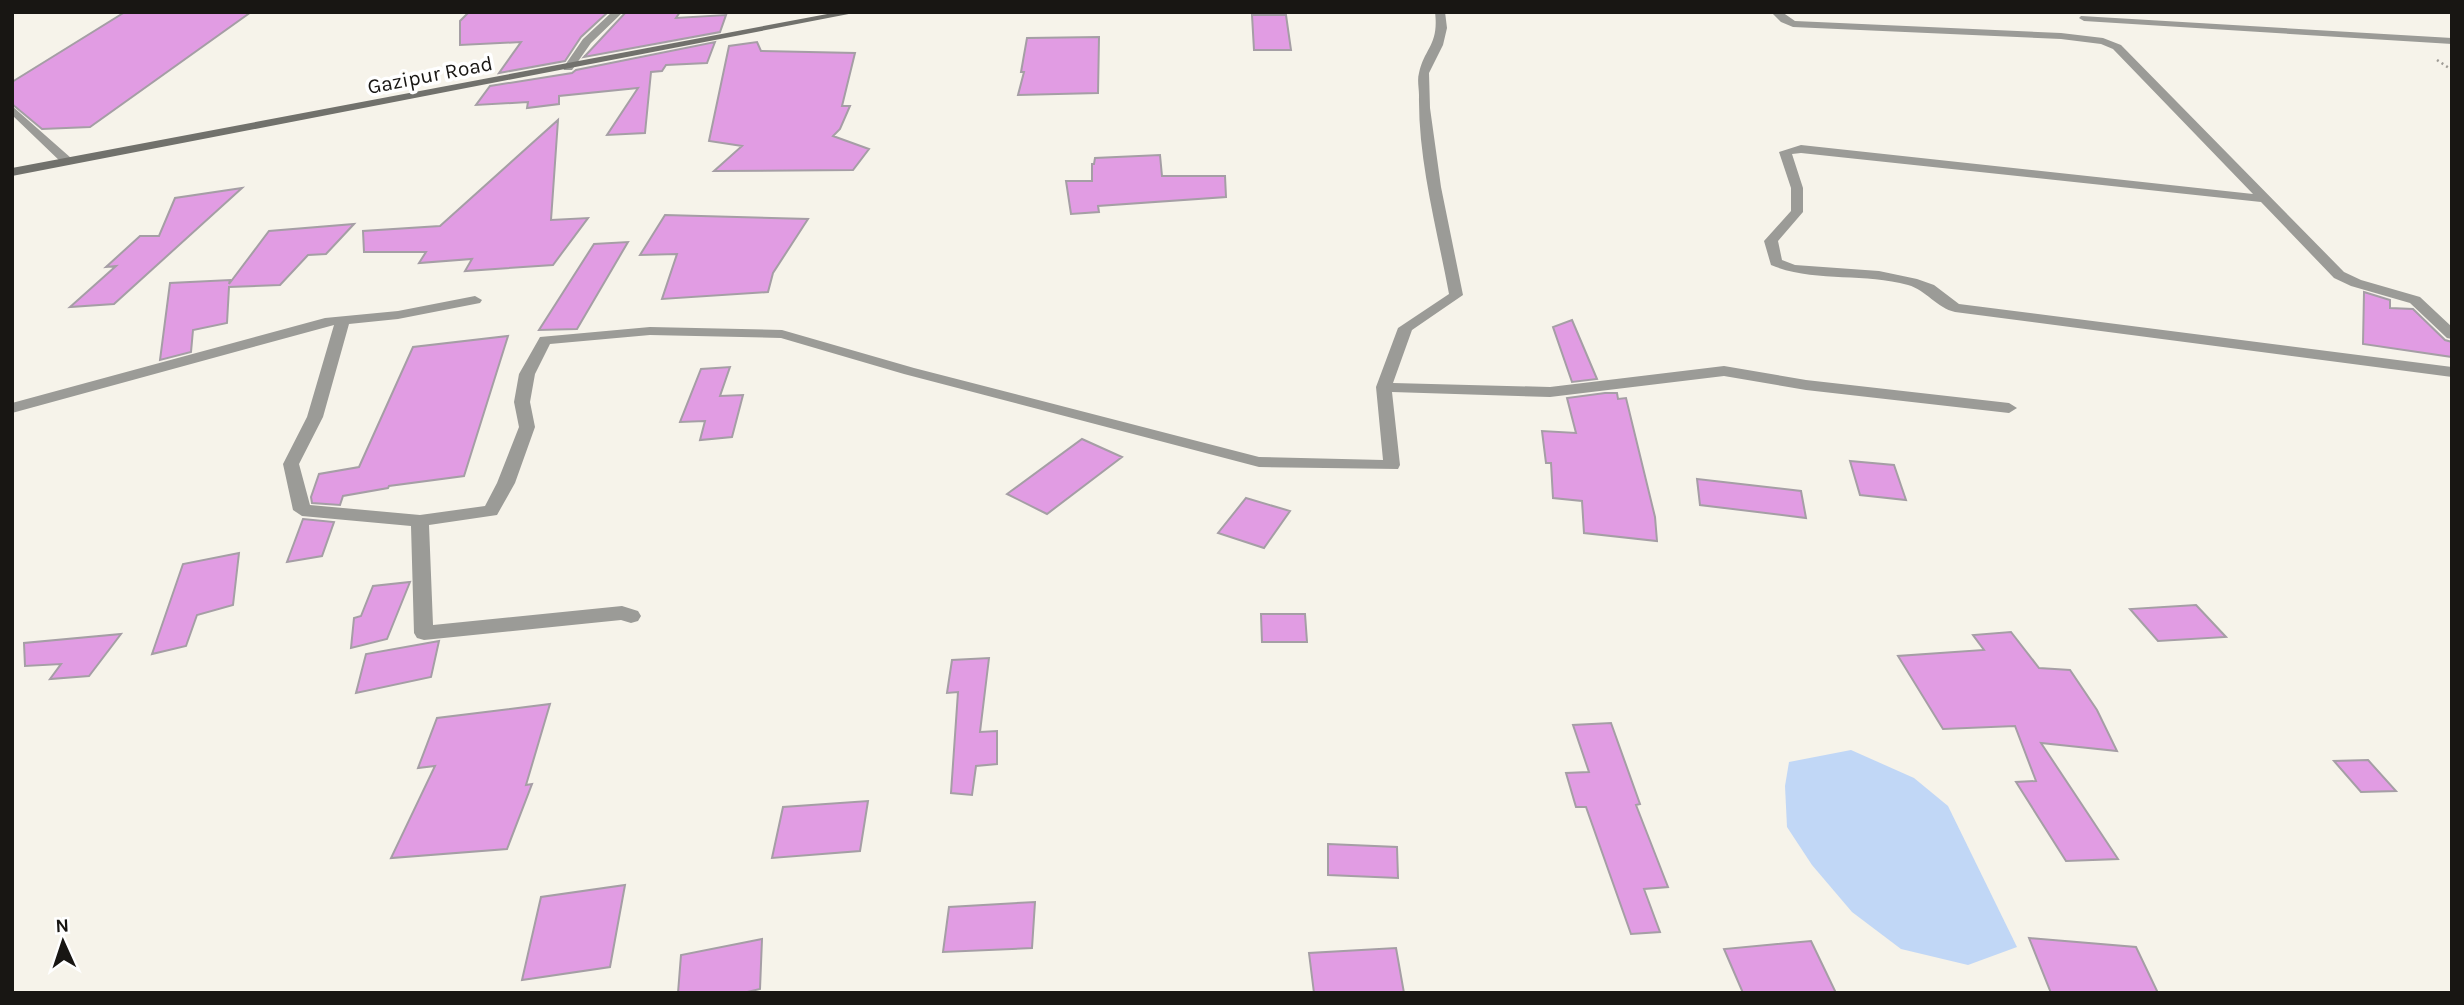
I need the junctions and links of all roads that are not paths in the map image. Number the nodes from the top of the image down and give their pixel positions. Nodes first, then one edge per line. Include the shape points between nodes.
1 (618, 12) edge
2 (854, 12) edge
3 (1440, 12) edge
4 (1776, 12) edge
5 (2103, 41) junction
6 (2452, 41) edge
7 (568, 68) junction
8 (12, 109) edge
9 (66, 161) junction
10 (12, 172) edge
11 (2267, 198) junction
12 (475, 300) dead end
13 (343, 320) junction
14 (2452, 335) edge
15 (2452, 372) edge
16 (1384, 387) junction
17 (12, 408) edge
18 (2009, 408) dead end
19 (420, 521) junction
20 (631, 616) dead end

1 - 7 street via 587,41
2 - 7 street, Gazipur Road
3 - 16 street via 1438,45 1424,73 1424,108 1456,295 1405,328
4 - 5 street via 1793,24 1815,26
5 - 6 street via 2084,18
5 - 11 street via 2117,47
7 - 9 street, Gazipur Road
8 - 9 street
9 - 10 street, Gazipur Road
11 - 14 street via 2339,275 2415,300
11 - 15 street via 1801,149 1785,152 1797,188 1797,212 1770,241 1776,261 1793,269 1916,282 1955,308
12 - 13 street
13 - 17 street
13 - 19 street via 315,417 291,464 302,510
16 - 18 street via 1550,392 1724,370 1806,385
16 - 19 street via 1392,464 1259,462 782,334 650,331 545,340 527,374 522,402 527,427 491,511
19 - 20 street via 424,633 622,613

